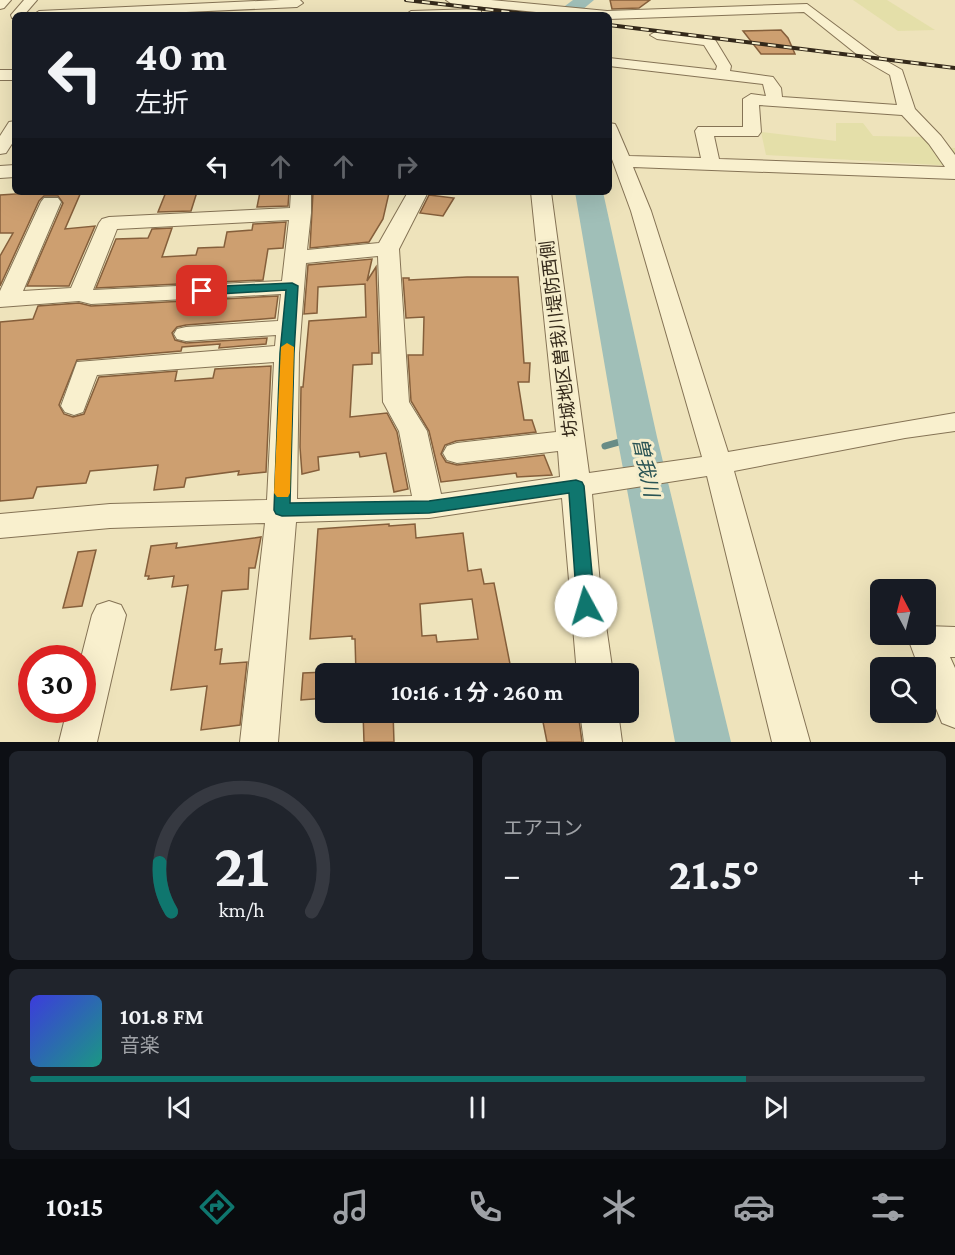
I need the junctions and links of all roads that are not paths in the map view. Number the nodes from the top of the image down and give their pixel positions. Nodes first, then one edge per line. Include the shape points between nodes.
1 (5, 0) edge
2 (31, 0) edge
3 (453, 0) edge
4 (602, 2) dead end
5 (524, 4) edge
6 (783, 4) edge
7 (0, 5) edge
8 (130, 5) edge
9 (471, 5) edge
10 (297, 6) edge
11 (20, 12) edge
12 (97, 12) edge
13 (429, 12) edge
14 (485, 12) edge
15 (570, 12) edge
16 (585, 12) edge
17 (612, 14) edge
18 (651, 15) junction
19 (612, 62) edge
20 (722, 76) junction
21 (774, 100) junction
22 (907, 110) junction
23 (10, 122) edge
24 (612, 135) edge
25 (0, 150) edge
26 (624, 161) junction
27 (711, 164) junction
28 (955, 170) edge
29 (417, 195) edge
30 (541, 195) edge
31 (51, 202) dead end
32 (301, 203) edge
33 (388, 249) junction
34 (297, 256) junction
35 (292, 286) junction
36 (81, 294) junction
37 (4, 300) edge
38 (289, 327) junction
39 (186, 334) dead end
40 (287, 353) junction
41 (74, 406) dead end
42 (955, 422) edge
43 (570, 440) junction
44 (457, 453) dead end
45 (710, 466) junction
46 (581, 485) junction
47 (429, 507) junction
48 (282, 510) junction
49 (0, 526) edge
50 (109, 615) dead end
51 (955, 642) edge
52 (594, 663) edge
53 (955, 711) edge
54 (600, 723) edge
55 (78, 742) edge
56 (259, 742) edge
57 (603, 742) edge
58 (791, 742) edge

1 - 7 street
2 - 11 street
3 - 9 street
4 - 16 street
5 - 9 street
5 - 15 street
6 - 18 street
6 - 22 street via 807,9 869,57 897,73
8 - 10 street
8 - 12 street
9 - 13 street
9 - 14 street
17 - 18 street
18 - 20 street via 660,31 708,41 724,66
19 - 20 street
20 - 21 street via 768,80
21 - 22 street
21 - 27 street via 751,99 752,132 704,131
22 - 28 street via 935,140
23 - 25 street
24 - 26 street
26 - 27 street
26 - 45 street via 645,222
27 - 28 street
29 - 33 street via 392,233
30 - 43 street, 坊城地区曽我川堤防西側
31 - 37 street
32 - 34 street
32 - 36 street via 110,223
33 - 34 street
33 - 47 street via 396,402 413,431
34 - 35 street
35 - 36 street via 91,297
35 - 38 street
36 - 37 street
38 - 39 street
38 - 40 street
40 - 41 street via 86,368
40 - 48 street
42 - 45 street
43 - 44 street
43 - 46 street, 坊城地区曽我川堤防西側
45 - 46 street
45 - 58 street via 740,555
46 - 47 street
46 - 52 street, 坊城地区曽我川堤防西側 via 584,584
47 - 48 street
48 - 49 street via 110,516
48 - 56 street
50 - 55 street
51 - 53 street via 926,641
54 - 57 street

